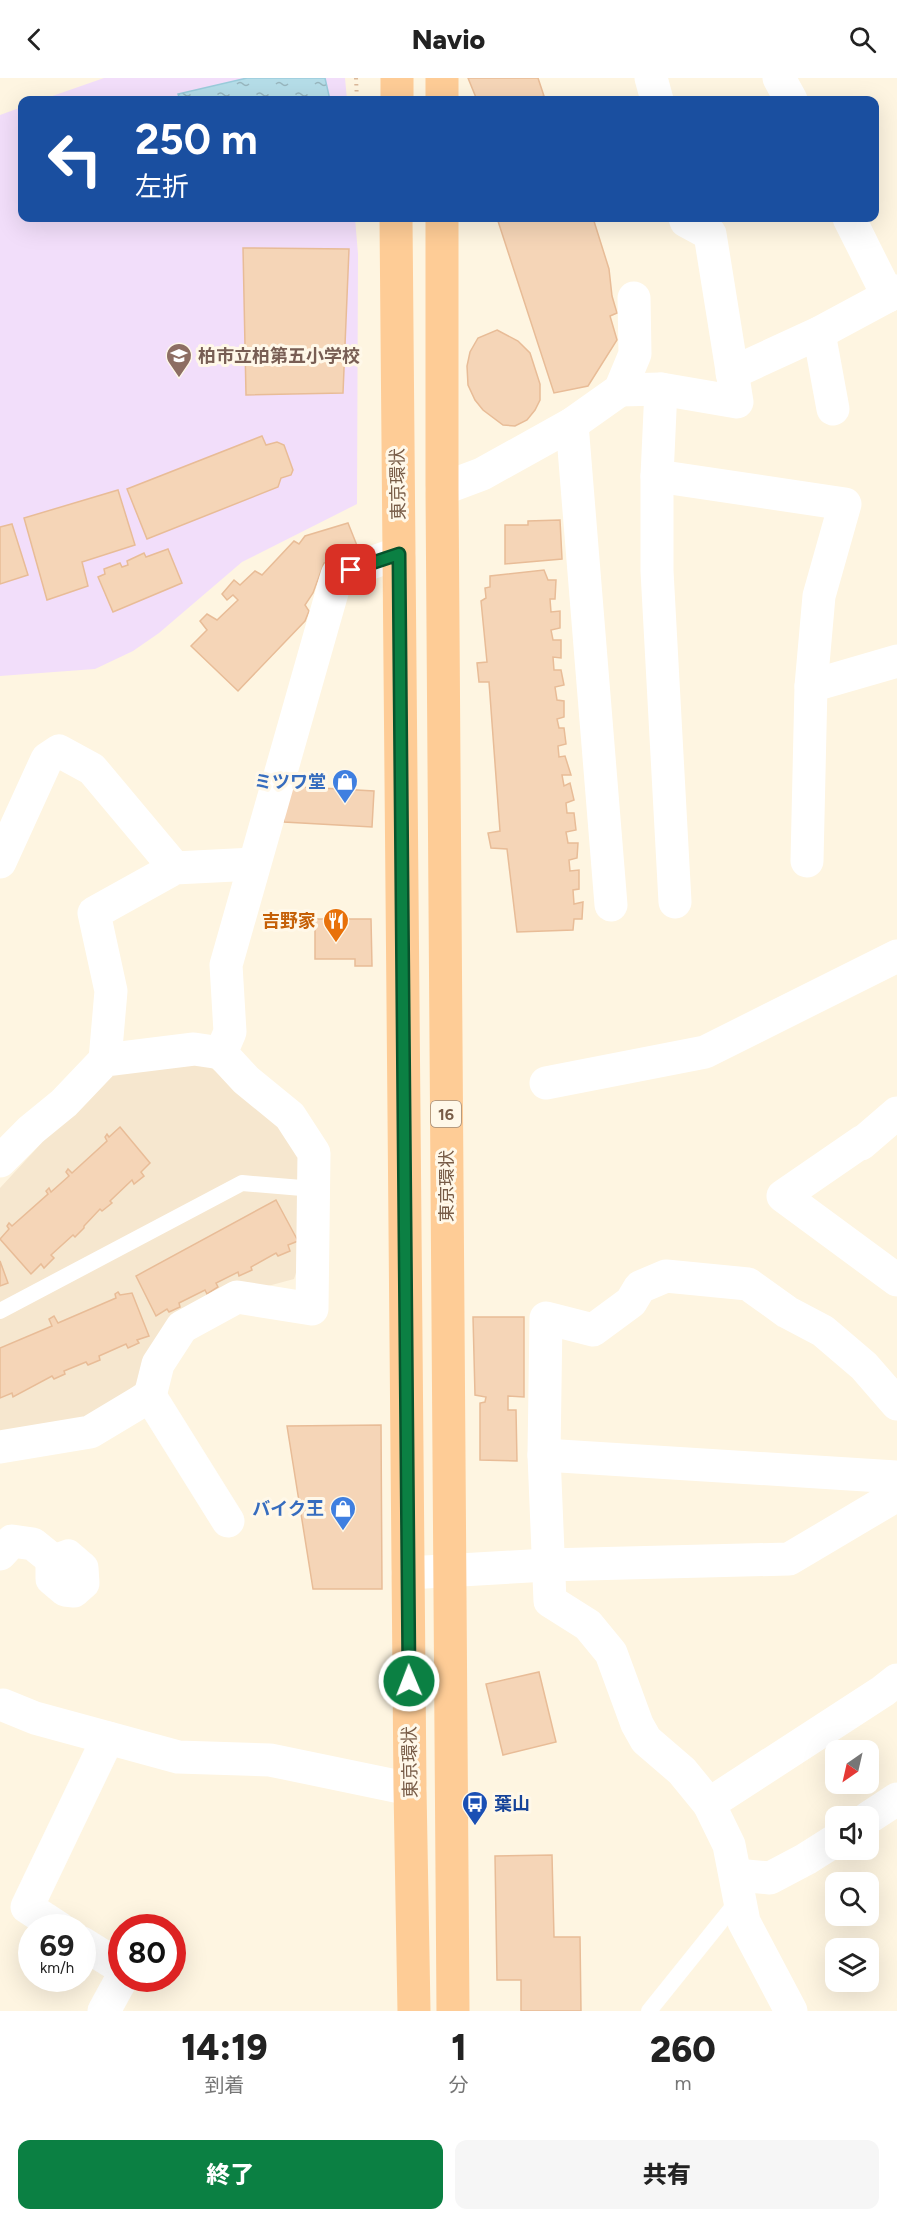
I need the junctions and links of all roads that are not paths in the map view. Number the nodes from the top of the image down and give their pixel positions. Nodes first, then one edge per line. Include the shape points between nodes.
1 (397, 78) edge
2 (442, 78) edge
3 (651, 78) edge
4 (779, 78) edge
5 (397, 96) edge
6 (442, 96) edge
7 (656, 96) edge
8 (789, 96) edge
9 (396, 222) edge
10 (442, 222) edge
11 (688, 222) edge
12 (851, 222) edge
13 (892, 294) edge
14 (634, 298) dead end
15 (819, 333) junction
16 (732, 373) junction
17 (661, 389) junction
18 (620, 390) junction
19 (833, 409) dead end
20 (572, 424) junction
21 (657, 476) junction
22 (442, 489) junction
23 (399, 554) junction
24 (897, 661) edge
25 (811, 686) junction
26 (807, 861) dead end
27 (0, 862) edge
28 (254, 864) junction
29 (175, 868) junction
30 (675, 902) dead end
31 (611, 904) dead end
32 (897, 956) edge
33 (221, 1053) junction
34 (105, 1060) junction
35 (546, 1083) dead end
36 (897, 1113) edge
37 (0, 1161) edge
38 (314, 1189) junction
39 (897, 1280) edge
40 (0, 1311) edge
41 (150, 1396) junction
42 (897, 1404) edge
43 (0, 1447) edge
44 (544, 1455) junction
45 (897, 1477) edge
46 (897, 1496) edge
47 (228, 1521) dead end
48 (0, 1554) edge
49 (54, 1561) dead end
50 (547, 1565) junction
51 (450, 1571) junction
52 (408, 1573) junction
53 (897, 1680) edge
54 (3, 1705) dead end
55 (108, 1738) junction
56 (410, 1789) junction
57 (897, 1799) edge
58 (710, 1804) junction
59 (879, 1811) edge
60 (825, 1847) edge
61 (738, 1887) junction
62 (38, 1914) edge
63 (115, 1992) edge
64 (105, 2011) edge
65 (414, 2011) edge
66 (453, 2011) edge
67 (649, 2011) edge
68 (791, 2011) edge

1 - 5 highway
2 - 6 highway
3 - 7 street
4 - 8 street
9 - 23 highway, 東京環状 / 16
10 - 22 highway, 東京環状 / 16
11 - 16 street via 710,234
12 - 13 street
13 - 15 street
14 - 18 street via 634,354
15 - 16 street
15 - 19 street
16 - 17 street via 736,402
17 - 18 street
17 - 21 street
18 - 20 street
20 - 22 street via 483,474
20 - 31 street
21 - 25 street via 845,504 819,596
21 - 30 street via 657,571
22 - 51 highway, 東京環状 / 16
23 - 28 street via 337,575
23 - 52 highway, 東京環状 / 16
24 - 25 street
25 - 26 street
27 - 29 street via 47,759 59,751 92,769
28 - 29 street
28 - 33 street via 226,965 230,1032
29 - 34 street via 94,913 111,991
32 - 35 street via 705,1052
33 - 34 street via 194,1049
33 - 38 street via 246,1080 290,1116 314,1153
34 - 37 street
36 - 39 street via 861,1144 863,1141 783,1196
38 - 40 lane via 242,1183
38 - 41 street via 312,1309 237,1297 182,1327 158,1364
41 - 43 street via 90,1432
41 - 47 street
42 - 44 street via 864,1366 823,1331 787,1312 748,1284 666,1276 640,1287 631,1302 593,1330 546,1317
44 - 45 street
44 - 50 street
46 - 50 street via 789,1559
48 - 49 street via 12,1541 33,1544
50 - 51 street
50 - 58 street via 550,1600 588,1625 611,1653 646,1740 682,1771
51 - 52 street
51 - 66 highway, 東京環状 / 16
52 - 56 highway, 東京環状 / 16
53 - 58 street
54 - 55 street via 35,1719
55 - 56 street via 178,1757 270,1760
55 - 62 street via 27,1907
56 - 65 highway, 東京環状 / 16
57 - 59 street
58 - 61 street via 729,1845
60 - 61 street via 770,1878
61 - 67 lane
61 - 68 street via 744,1922
63 - 64 street

